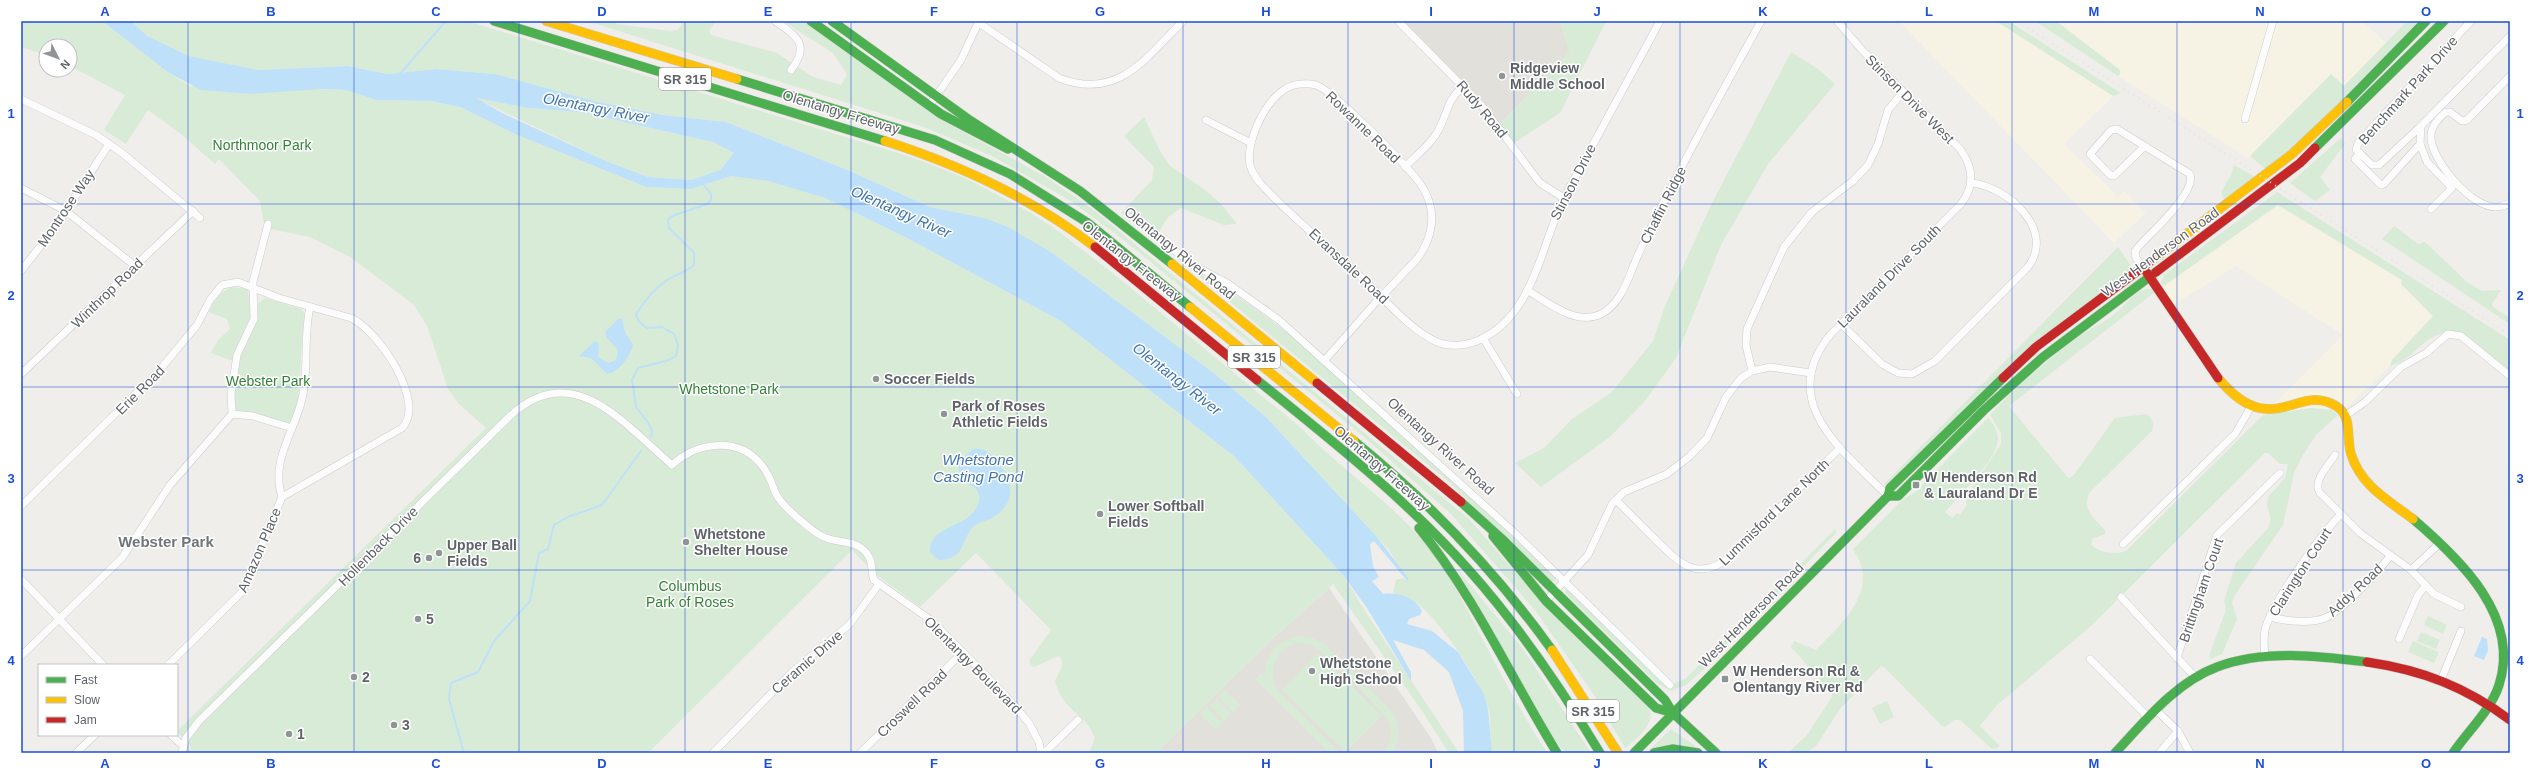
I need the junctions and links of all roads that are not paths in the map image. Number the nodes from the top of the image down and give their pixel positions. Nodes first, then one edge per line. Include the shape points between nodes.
1 (494, 21) edge
2 (546, 21) edge
3 (775, 21) edge
4 (811, 21) edge
5 (832, 21) edge
6 (1183, 21) edge
7 (1398, 21) edge
8 (1660, 21) edge
9 (1761, 21) edge
10 (1837, 21) edge
11 (2273, 21) edge
12 (2426, 21) edge
13 (2444, 21) edge
14 (2470, 21) edge
15 (979, 22) edge
16 (2510, 36) edge
17 (791, 70) dead end
18 (2510, 76) edge
19 (1463, 86) junction
20 (1903, 92) junction
21 (936, 96) junction
22 (21, 100) edge
23 (929, 106) junction
24 (2245, 119) dead end
25 (1206, 120) dead end
26 (2421, 126) junction
27 (1252, 143) junction
28 (109, 144) junction
29 (2420, 144) junction
30 (2145, 146) junction
31 (2360, 154) junction
32 (1037, 162) junction
33 (1405, 167) junction
34 (1972, 182) junction
35 (21, 188) edge
36 (1564, 198) junction
37 (2510, 203) edge
38 (2431, 209) dead end
39 (66, 211) junction
40 (193, 211) junction
41 (200, 218) dead end
42 (268, 224) dead end
43 (1175, 251) dead end
44 (135, 266) junction
45 (2143, 267) junction
46 (21, 271) edge
47 (2150, 277) junction
48 (252, 288) junction
49 (1527, 290) junction
50 (266, 294) junction
51 (1382, 296) junction
52 (254, 302) junction
53 (310, 307) junction
54 (1841, 324) junction
55 (1483, 338) junction
56 (1324, 361) junction
57 (1752, 372) junction
58 (1811, 373) junction
59 (21, 374) edge
60 (2510, 376) edge
61 (1517, 394) dead end
62 (2251, 407) junction
63 (232, 414) junction
64 (2345, 416) junction
65 (292, 428) junction
66 (1840, 448) junction
67 (2335, 455) dead end
68 (1364, 468) junction
69 (2280, 473) dead end
70 (1888, 496) junction
71 (282, 497) junction
72 (1616, 500) junction
73 (21, 506) edge
74 (2341, 514) junction
75 (1486, 527) junction
76 (2440, 543) junction
77 (2123, 544) dead end
78 (2390, 556) junction
79 (2412, 570) junction
80 (21, 579) edge
81 (1565, 582) junction
82 (879, 584) junction
83 (2426, 585) junction
84 (1555, 592) junction
85 (2121, 597) dead end
86 (1546, 601) junction
87 (2461, 607) dead end
88 (2270, 617) junction
89 (60, 619) junction
90 (2461, 631) dead end
91 (2399, 639) dead end
92 (2508, 640) edge
93 (964, 652) junction
94 (21, 656) edge
95 (2265, 657) junction
96 (2178, 658) junction
97 (2090, 660) dead end
98 (102, 664) edge
99 (169, 664) edge
100 (2196, 678) junction
101 (2441, 680) junction
102 (1670, 685) dead end
103 (2489, 704) junction
104 (2157, 710) junction
105 (1673, 713) junction
106 (2149, 718) junction
107 (1078, 720) dead end
108 (2510, 720) edge
109 (2178, 731) junction
110 (94, 736) edge
111 (172, 736) edge
112 (182, 750) edge
113 (76, 753) edge
114 (713, 753) edge
115 (860, 753) edge
116 (1042, 753) edge
117 (1557, 753) edge
118 (1600, 753) edge
119 (1618, 753) edge
120 (1634, 753) edge
121 (1654, 753) edge
122 (1698, 753) edge
123 (1716, 753) edge
124 (2115, 753) edge
125 (2159, 753) edge
126 (2190, 753) edge
127 (2453, 753) edge

1 - 68 main road, Olentangy Freeway / SR 315 via 877,137 929,155 1003,188 1041,210 1118,266
2 - 119 main road, Olentangy Freeway / SR 315 via 935,140 1010,174 1082,219 1134,258 1374,456 1457,534 1532,622 1567,670
3 - 17 street via 797,38 801,48 801,56
4 - 23 main road, Olentangy River Road
5 - 21 main road, Olentangy River Road
6 - 15 street via 1136,68 1122,78 1107,84 1091,86 1073,84 1059,78
7 - 19 street, Rudy Road
8 - 36 street, Stinson Drive
9 - 49 street, Chaffin Ridge via 1667,195 1623,288 1611,306 1600,314 1577,316
10 - 20 street, Stinson Drive West
11 - 24 street
12 - 45 main road, West Henderson Road via 2309,140
13 - 47 main road, West Henderson Road via 2300,163
14 - 31 street, Benchmark Park Drive via 2358,143 2356,150
15 - 21 street via 961,60
16 - 26 street
18 - 37 street via 2467,120 2462,121 2446,112 2440,117 2430,137 2434,154 2443,168 2472,198 2495,207
19 - 33 street via 1448,104 1439,130
19 - 36 street, Rudy Road via 1482,106 1536,179
20 - 34 street, Stinson Drive West via 1960,150 1969,164
20 - 57 street via 1888,110 1873,156 1865,169 1812,212 1784,247 1747,329 1746,345
21 - 23 street
21 - 32 main road, Olentangy River Road
22 - 28 street via 96,135
23 - 32 main road, Olentangy River Road via 962,127
25 - 27 street
26 - 29 street
26 - 31 street, Benchmark Park Drive via 2379,165 2372,164
27 - 33 street, Rowanne Road via 1275,97 1296,85 1309,84 1323,88 1335,97
27 - 51 street, Evansdale Road via 1249,153 1251,168 1260,183
28 - 39 street, Montrose Way
28 - 40 street
29 - 31 street via 2381,185 2355,159
29 - 38 street via 2427,162 2452,188
30 - 30 street via 2114,128 2090,154 2114,176
30 - 45 street via 2187,171 2191,179 2181,199 2135,251 2136,258
32 - 75 main road, Olentangy River Road via 1080,190 1171,263 1441,486
33 - 51 street, Rowanne Road via 1421,185 1430,204 1430,236 1417,259
34 - 54 street, Lauraland Drive South via 1961,204
34 - 54 street via 1993,187 2003,193 2028,218 2037,245 2032,261 1934,361 1912,374 1898,372 1882,364
35 - 39 street
36 - 49 street, Stinson Drive via 1552,221 1537,270
39 - 44 street
39 - 46 street, Montrose Way
40 - 41 street
40 - 44 street, Winthrop Road
42 - 48 street
43 - 56 street, Olentangy River Road via 1193,265 1227,283 1279,320
44 - 59 street, Winthrop Road
45 - 47 main road
45 - 70 main road, West Henderson Road via 2036,347 1890,488
47 - 62 main road via 2186,327 2216,376 2236,397
47 - 70 main road, West Henderson Road via 2043,357 1984,410 1898,496
48 - 50 street
48 - 52 street
48 - 73 street, Erie Road via 238,282 229,282 217,289 197,326 158,372
49 - 55 street, Stinson Drive via 1511,314
50 - 52 street
50 - 53 street
51 - 55 street, Evansdale Road via 1420,332 1438,342 1458,345
51 - 56 street
52 - 63 street via 254,319 237,355 231,394
53 - 65 street via 302,399
53 - 71 street, Amazon Place via 351,318 364,326 394,362 410,406 410,414 408,422 402,428
54 - 58 street, Lauraland Drive South via 1823,343
55 - 61 street
56 - 81 street, Olentangy River Road via 1434,458
57 - 58 street via 1775,367
57 - 72 street via 1741,378 1731,390 1711,431 1690,456 1667,474 1630,489
58 - 66 street via 1810,391 1814,410 1824,430
60 - 64 street via 2462,336 2451,333 2426,353 2401,367 2365,402
62 - 64 main road via 2272,410 2324,402 2336,405
62 - 77 street via 2235,434
63 - 65 street via 253,416
63 - 89 street via 170,485 122,558
64 - 76 main road via 2351,454 2362,476 2375,492 2413,519
65 - 71 street via 282,449 280,461
66 - 70 street
66 - 72 street, Lummisford Lane North via 1731,556 1719,566 1705,570 1680,562
67 - 74 street via 2317,485 2320,493
68 - 117 main road via 1438,552 1471,603
68 - 118 main road, Olentangy Freeway / SR 315 via 1446,545 1503,609 1554,679
69 - 96 street, Brittingham Court via 2217,535
70 - 105 main road, West Henderson Road
71 - 99 street, Amazon Place via 242,592
72 - 81 street via 1606,513 1588,555
74 - 78 street via 2360,533
74 - 88 street, Clarington Court via 2287,588
75 - 84 main road, Olentangy River Road via 1508,544
75 - 86 main road, Olentangy River Road
76 - 79 street
76 - 92 main road via 2483,595 2497,616
78 - 79 street
78 - 88 street, Addy Road via 2369,581 2325,618 2285,620
79 - 83 street
80 - 89 street
81 - 84 street
81 - 102 street, Olentangy River Road
82 - 93 street, Olentangy Boulevard via 932,621
82 - 112 street, Hollenback Drive via 873,578 872,563 865,551 854,543 824,538 807,527 791,513 778,496 764,467 749,454 730,446 710,445 690,451 672,465 602,405 578,394 560,392 541,395 517,408 199,720
82 - 114 street, Ceramic Drive via 844,630 792,672
83 - 87 street via 2434,594
83 - 91 street via 2418,595
84 - 86 street
84 - 105 main road, Olentangy River Road via 1665,700
85 - 96 street
86 - 105 main road, Olentangy River Road via 1654,706
88 - 95 street, Clarington Court via 2264,636
89 - 94 street
89 - 98 street
90 - 101 street
92 - 103 main road via 2503,675
93 - 115 street, Croswell Road
93 - 116 street, Olentangy Boulevard via 1016,706 1039,742
95 - 100 main road via 2216,667
95 - 101 main road via 2290,656 2356,661
96 - 100 street
97 - 106 street
100 - 104 main road
101 - 103 main road via 2469,691
103 - 108 main road
103 - 127 main road
104 - 106 main road
104 - 109 street
105 - 120 main road, West Henderson Road
105 - 123 main road, Olentangy River Road
106 - 124 main road
107 - 116 street
109 - 125 street
109 - 126 street
110 - 113 street
111 - 112 street
121 - 122 main road via 1673,748

